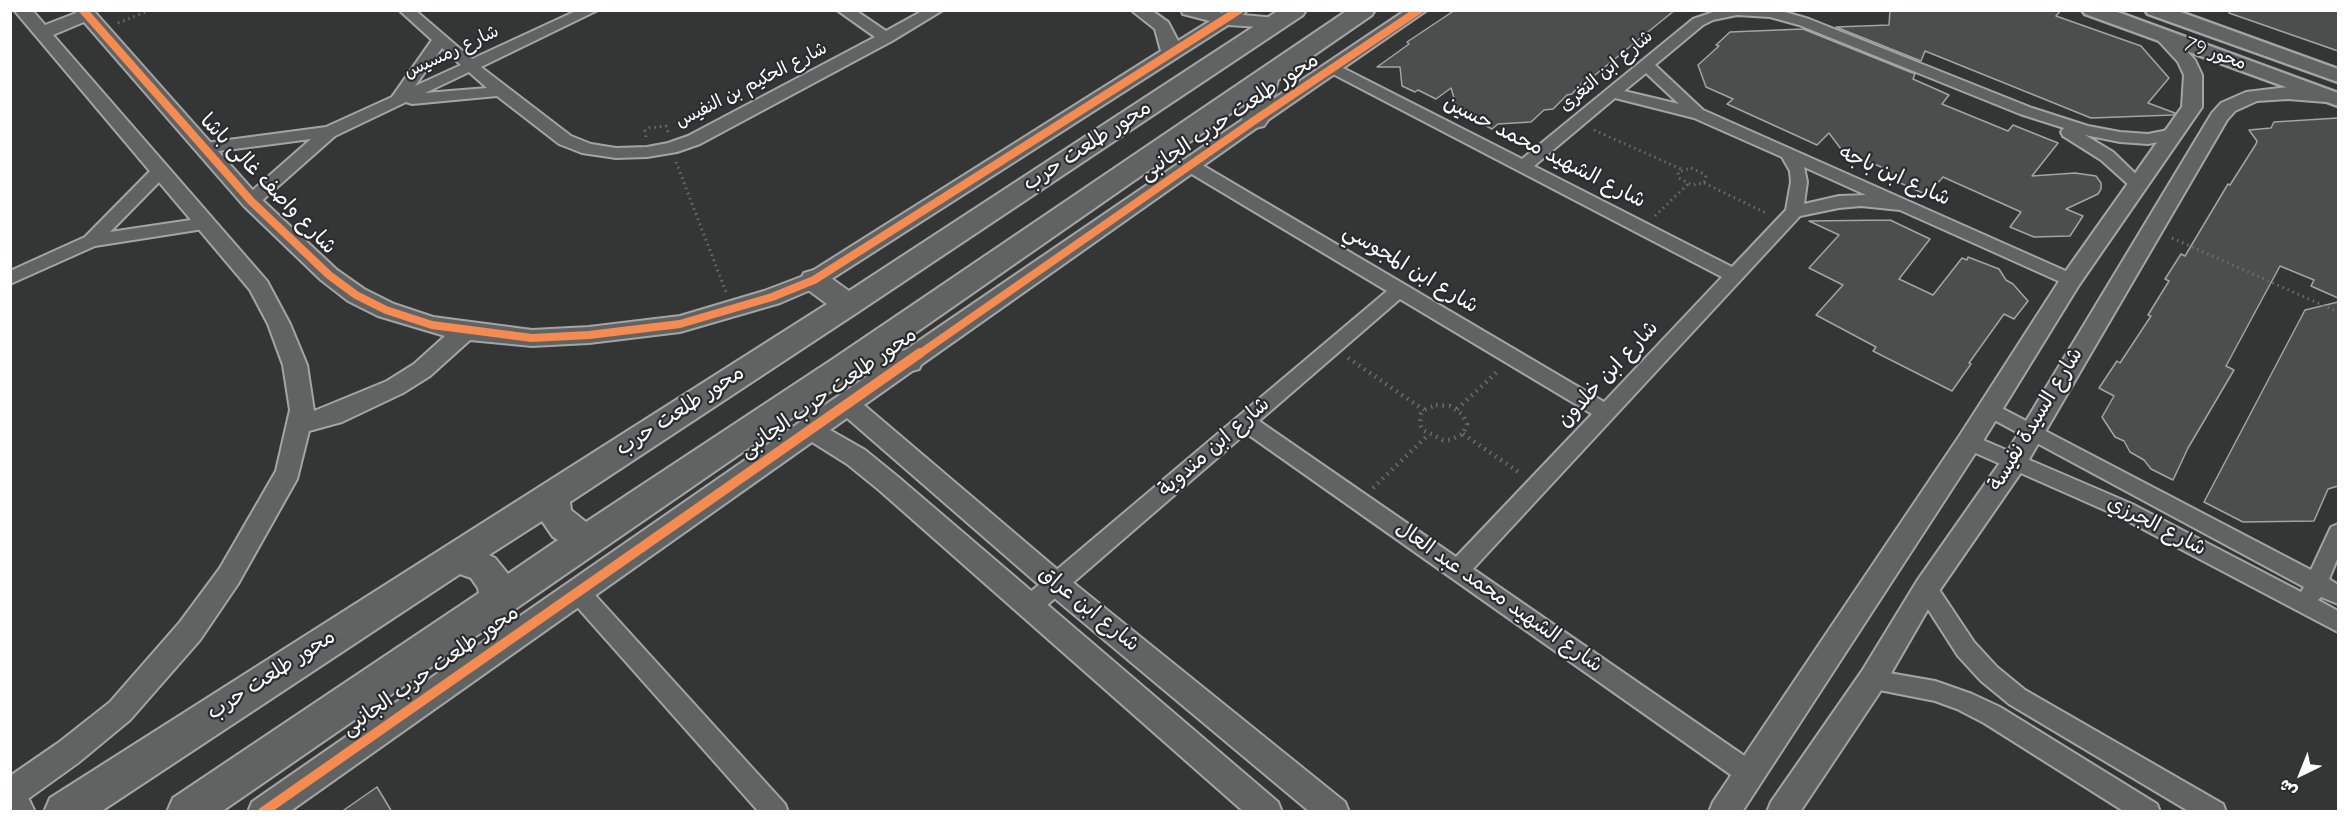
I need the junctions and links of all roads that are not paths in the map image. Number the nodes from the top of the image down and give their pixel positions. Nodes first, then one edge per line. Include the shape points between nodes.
1 (22, 10) edge
2 (406, 10) edge
3 (591, 10) edge
4 (844, 10) edge
5 (936, 10) edge
6 (1139, 10) edge
7 (1189, 10) edge
8 (1364, 10) edge
9 (1419, 10) edge
10 (2092, 10) edge
11 (2155, 10) edge
12 (1231, 15) edge
13 (1285, 17) edge
14 (90, 19) edge
15 (41, 33) junction
16 (2164, 37) junction
17 (887, 38) junction
18 (440, 40) junction
19 (1171, 53) junction
20 (472, 65) junction
21 (1646, 65) junction
22 (1334, 69) junction
23 (1267, 76) junction
24 (500, 91) junction
25 (2334, 91) edge
26 (1612, 93) junction
27 (397, 100) junction
28 (2192, 107) junction
29 (2026, 111) junction
30 (1699, 114) junction
31 (2219, 117) junction
32 (1255, 120) junction
33 (329, 132) junction
34 (2173, 134) junction
35 (204, 148) junction
36 (1788, 154) junction
37 (1191, 166) junction
38 (1523, 167) junction
39 (159, 172) junction
40 (2137, 183) junction
41 (251, 201) junction
42 (1902, 205) junction
43 (1790, 217) junction
44 (204, 224) junction
45 (91, 241) junction
46 (1734, 276) junction
47 (10, 278) edge
48 (814, 280) junction
49 (2071, 280) junction
50 (1399, 290) junction
51 (848, 305) junction
52 (465, 332) junction
53 (908, 361) junction
54 (844, 367) junction
55 (847, 404) junction
56 (1990, 409) junction
57 (1606, 413) junction
58 (1245, 422) junction
59 (300, 424) junction
60 (809, 429) junction
61 (2030, 431) junction
62 (1969, 442) junction
63 (2015, 461) junction
64 (554, 494) junction
65 (2338, 532) edge
66 (590, 538) junction
67 (456, 557) junction
68 (1458, 570) junction
69 (2316, 583) junction
70 (1056, 584) junction
71 (1926, 589) junction
72 (578, 591) junction
73 (2338, 595) edge
74 (497, 600) junction
75 (1030, 606) junction
76 (2307, 606) junction
77 (2338, 622) edge
78 (1872, 680) junction
79 (1750, 774) junction
80 (10, 794) edge
81 (10, 803) edge
82 (1252, 807) edge
83 (15, 812) edge
84 (64, 812) edge
85 (188, 812) edge
86 (263, 812) edge
87 (776, 812) edge
88 (1334, 812) edge
89 (1724, 812) edge
90 (1782, 812) edge
91 (2148, 812) edge
92 (2214, 812) edge

1 - 15 street
2 - 18 street, شارع الحكيم بن النفيس
3 - 20 street, شارع رمسيس
4 - 17 street
5 - 17 street, شارع الحكيم بن النفيس
6 - 19 street via 1162,26
7 - 12 street
8 - 23 main road, محور طلعت حرب
9 - 22 street, محور طلعت حرب الجانبى
10 - 16 main road, محور 79
11 - 25 main road, محور 79
12 - 13 street
12 - 19 street
13 - 51 main road, محور طلعت حرب
14 - 15 street
14 - 35 street, شارع واصف غالى باشا
15 - 39 street
16 - 25 main road, محور 79
16 - 28 street via 2186,60 2193,75
17 - 24 street, شارع الحكيم بن النفيس via 710,132 671,148 647,152 588,149 565,140
18 - 20 street, شارع الحكيم بن النفيس
18 - 27 street
19 - 48 street
20 - 24 street, شارع الحكيم بن النفيس
20 - 27 street, شارع رمسيس
21 - 26 street, شارع ابن التغرى
21 - 29 street, شارع ابن التغرى via 1698,22 1737,11 1762,12 1804,22
21 - 30 street, شارع ابن باجه
22 - 32 street, محور طلعت حرب الجانبى
22 - 38 street, شارع الشهيد محمد حسين
23 - 32 main road
23 - 54 main road, محور طلعت حرب
24 - 27 street
25 - 31 street, شارع السيدة نفيسة via 2253,96 2228,107
26 - 30 street, شارع ابن باجه
26 - 38 street, شارع ابن التغرى
27 - 33 street, شارع رمسيس
28 - 31 street
28 - 34 street, شارع السيدة نفيسة
29 - 34 street, شارع ابن التغرى via 2120,137 2148,139
29 - 40 street, شارع ابن التغرى via 2080,138
30 - 36 street, شارع ابن باجه
31 - 61 street, شارع السيدة نفيسة
32 - 37 street, محور طلعت حرب الجانبى
33 - 35 street, شارع رمسيس
33 - 41 street, شارع رمسيس
34 - 40 street, شارع السيدة نفيسة
35 - 41 street, شارع واصف غالى باشا
36 - 42 street, شارع ابن باجه
36 - 43 street via 1798,171 1799,182
37 - 50 street, شارع ابن المجوسي
37 - 53 street, محور طلعت حرب الجانبى
38 - 46 street, شارع الشهيد محمد حسين
39 - 44 street
39 - 45 street
40 - 49 street, شارع السيدة نفيسة
41 - 52 street, شارع واصف غالى باشا via 329,275 356,295 386,310
42 - 43 street via 1861,200 1819,205
42 - 49 street, شارع ابن باجه
43 - 46 street, شارع ابن خلدون
44 - 45 street
44 - 59 street via 259,286 279,324 295,365 302,410
45 - 47 street
46 - 57 street, شارع ابن خلدون
48 - 51 main road
48 - 52 street, شارع واصف غالى باشا via 733,310 680,324 532,338
49 - 56 street, شارع السيدة نفيسة
50 - 57 street, شارع ابن المجوسي
50 - 58 street, شارع ابن مندوية
51 - 64 main road, محور طلعت حرب
52 - 59 street via 422,370 395,387 333,415
53 - 54 main road
53 - 55 street, محور طلعت حرب الجانبى
54 - 66 main road, محور طلعت حرب
55 - 60 street, محور طلعت حرب الجانبى
55 - 70 street, شارع ابن عراق
56 - 61 street, شارع الجرزي
56 - 62 street, شارع السيدة نفيسة
57 - 68 street, شارع ابن خلدون
58 - 68 street, شارع الشهيد محمد عبد العال
58 - 70 street, شارع ابن مندوية
59 - 80 street via 288,472 229,576 190,631 120,711
60 - 72 street, محور طلعت حرب الجانبى
60 - 75 street, شارع ابن عراق via 856,457
61 - 63 street, شارع السيدة نفيسة
61 - 69 street, شارع الجرزي
62 - 63 street, شارع الجرزي
62 - 79 street, شارع السيدة نفيسة
63 - 71 street, شارع السيدة نفيسة
63 - 76 street, شارع الجرزي via 2125,510
64 - 66 main road via 557,517 576,534
64 - 67 main road, محور طلعت حرب
65 - 69 street
66 - 74 main road, محور طلعت حرب
67 - 74 main road via 483,568 495,584
67 - 84 main road, محور طلعت حرب
68 - 79 street, شارع الشهيد محمد عبد العال
69 - 73 street, شارع الجرزي
69 - 76 street
70 - 75 street, شارع ابن مندوية
70 - 88 street, شارع ابن عراق
71 - 78 street, شارع السيدة نفيسة
71 - 92 street via 1966,648 2017,697
72 - 86 street, محور طلعت حرب الجانبى
72 - 87 street
74 - 85 main road, محور طلعت حرب
75 - 82 street, شارع ابن عراق
76 - 77 street, شارع الجرزي
78 - 90 street, شارع السيدة نفيسة
78 - 91 street via 1935,691 1964,701
79 - 89 street, شارع السيدة نفيسة
81 - 83 main road

